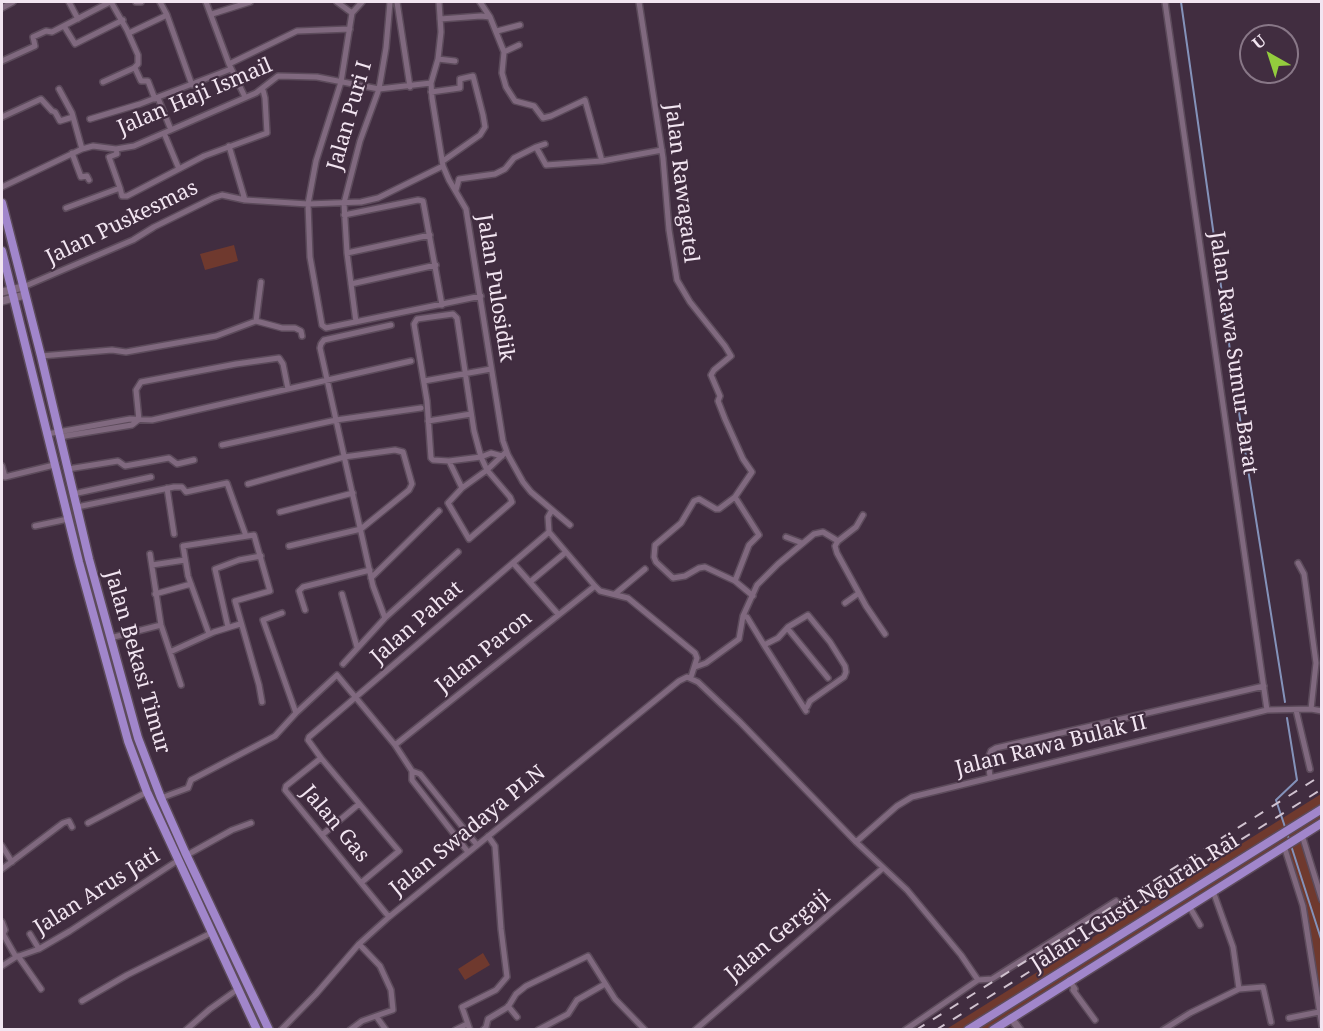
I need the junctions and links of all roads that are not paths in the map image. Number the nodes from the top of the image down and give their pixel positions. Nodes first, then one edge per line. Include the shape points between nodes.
1 (12, 2) edge
2 (69, 2) edge
3 (111, 2) edge
4 (160, 2) edge
5 (206, 2) edge
6 (250, 2) edge
7 (337, 2) edge
8 (362, 2) edge
9 (390, 2) edge
10 (397, 2) edge
11 (439, 2) edge
12 (480, 2) edge
13 (639, 2) edge
14 (1165, 2) edge
15 (2, 8) edge
16 (352, 13) junction
17 (212, 14) junction
18 (167, 15) junction
19 (490, 17) junction
20 (78, 19) junction
21 (440, 19) junction
22 (123, 20) junction
23 (400, 20) junction
24 (389, 22) junction
25 (520, 25) dead end
26 (64, 26) junction
27 (350, 29) junction
28 (497, 31) junction
29 (129, 33) junction
30 (519, 45) dead end
31 (504, 52) junction
32 (438, 59) junction
33 (2, 61) edge
34 (455, 61) dead end
35 (230, 67) junction
36 (135, 68) junction
37 (103, 82) dead end
38 (341, 82) junction
39 (431, 83) junction
40 (192, 85) junction
41 (410, 87) junction
42 (59, 88) dead end
43 (379, 89) junction
44 (263, 90) junction
45 (431, 92) junction
46 (245, 97) junction
47 (157, 98) junction
48 (2, 117) edge
49 (73, 117) junction
50 (90, 119) dead end
51 (171, 130) junction
52 (164, 133) junction
53 (545, 144) dead end
54 (229, 146) junction
55 (536, 147) junction
56 (82, 149) junction
57 (116, 149) junction
58 (662, 150) junction
59 (72, 153) junction
60 (602, 161) junction
61 (443, 164) junction
62 (179, 169) junction
63 (89, 180) dead end
64 (2, 187) edge
65 (120, 188) junction
66 (456, 190) junction
67 (245, 200) junction
68 (2, 202) edge
69 (344, 203) junction
70 (308, 204) junction
71 (66, 208) dead end
72 (344, 215) junction
73 (430, 235) junction
74 (2, 251) edge
75 (347, 253) junction
76 (436, 265) junction
77 (261, 282) dead end
78 (351, 284) junction
79 (24, 291) junction
80 (2, 292) edge
81 (13, 294) junction
82 (481, 296) junction
83 (2, 301) edge
84 (442, 305) junction
85 (256, 321) junction
86 (356, 322) junction
87 (391, 325) dead end
88 (302, 336) dead end
89 (41, 356) junction
90 (411, 361) dead end
91 (491, 369) junction
92 (465, 374) junction
93 (327, 381) junction
94 (424, 381) junction
95 (288, 389) junction
96 (421, 408) dead end
97 (471, 414) junction
98 (139, 420) junction
99 (336, 420) junction
100 (428, 421) junction
101 (47, 434) junction
102 (60, 436) junction
103 (222, 445) dead end
104 (504, 454) junction
105 (344, 457) junction
106 (481, 457) junction
107 (194, 460) dead end
108 (449, 461) junction
109 (54, 465) junction
110 (2, 466) edge
111 (68, 469) junction
112 (488, 470) junction
113 (151, 477) dead end
114 (248, 484) dead end
115 (167, 488) junction
116 (462, 489) junction
117 (353, 493) junction
118 (74, 494) junction
119 (735, 497) junction
120 (76, 507) junction
121 (552, 510) junction
122 (439, 511) dead end
123 (280, 512) dead end
124 (863, 515) dead end
125 (68, 519) junction
126 (570, 525) dead end
127 (35, 526) dead end
128 (361, 529) junction
129 (549, 532) junction
130 (174, 534) dead end
131 (246, 536) junction
132 (786, 537) dead end
133 (838, 541) junction
134 (802, 543) junction
135 (289, 546) dead end
136 (458, 552) dead end
137 (566, 552) junction
138 (150, 554) dead end
139 (261, 556) junction
140 (185, 560) junction
141 (513, 563) junction
142 (1298, 564) dead end
143 (152, 565) junction
144 (645, 569) dead end
145 (370, 570) junction
146 (371, 578) junction
147 (735, 581) junction
148 (530, 582) junction
149 (191, 584) junction
150 (595, 586) junction
151 (859, 593) junction
152 (155, 594) junction
153 (342, 594) dead end
154 (615, 594) junction
155 (753, 596) junction
156 (845, 603) dead end
157 (305, 610) dead end
158 (282, 613) dead end
159 (558, 614) junction
160 (743, 615) junction
161 (385, 618) junction
162 (240, 624) junction
163 (161, 625) junction
164 (228, 627) junction
165 (788, 629) junction
166 (209, 634) junction
167 (885, 634) dead end
168 (109, 638) junction
169 (764, 645) junction
170 (357, 647) junction
171 (170, 652) junction
172 (343, 664) dead end
173 (695, 667) junction
174 (691, 677) junction
175 (828, 678) dead end
176 (181, 685) dead end
177 (1264, 686) junction
178 (356, 697) junction
179 (262, 702) dead end
180 (1267, 710) junction
181 (1296, 710) junction
182 (1311, 710) junction
183 (1322, 711) edge
184 (296, 713) junction
185 (395, 746) junction
186 (321, 758) junction
187 (1310, 769) dead end
188 (412, 771) junction
189 (990, 777) junction
190 (147, 792) junction
191 (161, 798) junction
192 (358, 804) junction
193 (1322, 809) edge
194 (88, 823) dead end
195 (250, 823) dead end
196 (1322, 823) edge
197 (72, 826) dead end
198 (322, 835) junction
199 (488, 836) junction
200 (1299, 837) junction
201 (856, 842) junction
202 (477, 845) junction
203 (1285, 845) junction
204 (2, 846) edge
205 (468, 852) junction
206 (187, 855) junction
207 (177, 861) junction
208 (12, 862) junction
209 (883, 868) junction
210 (2, 869) edge
211 (1319, 879) edge
212 (362, 882) junction
213 (1213, 891) junction
214 (1322, 900) edge
215 (1116, 901) dead end
216 (1189, 906) junction
217 (389, 917) junction
218 (2, 922) edge
219 (1200, 925) dead end
220 (211, 933) junction
221 (30, 934) dead end
222 (359, 944) junction
223 (39, 949) junction
224 (17, 956) junction
225 (2, 966) edge
226 (1317, 970) edge
227 (978, 980) junction
228 (1069, 980) junction
229 (605, 984) junction
230 (40, 989) dead end
231 (238, 989) junction
232 (1239, 989) junction
233 (82, 1001) dead end
234 (508, 1006) junction
235 (1319, 1012) junction
236 (376, 1016) junction
237 (517, 1017) dead end
238 (1011, 1018) junction
239 (1289, 1018) dead end
240 (1095, 1020) dead end
241 (1270, 1022) dead end
242 (981, 1026) edge
243 (1322, 1026) edge
244 (469, 1027) edge
245 (1173, 1027) edge
246 (186, 1029) edge
247 (257, 1029) edge
248 (269, 1029) edge
249 (281, 1029) edge
250 (350, 1029) edge
251 (386, 1029) edge
252 (454, 1029) edge
253 (483, 1029) edge
254 (538, 1029) edge
255 (645, 1029) edge
256 (695, 1029) edge
257 (905, 1029) edge
258 (968, 1029) edge
259 (993, 1029) edge
260 (1020, 1029) edge
261 (1163, 1029) edge

1 - 15 street
2 - 20 street
3 - 20 street
3 - 22 street
4 - 18 street
5 - 17 street
6 - 17 street
7 - 16 street
8 - 16 street
9 - 24 street, Jalan Puri I
10 - 23 street
11 - 21 street, Jalan Pulosidik
12 - 19 street
13 - 58 street, Jalan Rawagatel
14 - 177 street, Jalan Rawa Sumur Barat
16 - 27 street
17 - 35 street
18 - 29 street
18 - 40 street
19 - 21 street
19 - 28 street
20 - 26 street
21 - 32 street, Jalan Pulosidik
22 - 26 street via 75,44
22 - 29 street
23 - 24 street
23 - 41 street
24 - 43 street, Jalan Puri I
25 - 28 street
26 - 33 street via 33,37 35,46
27 - 35 street via 297,32
27 - 38 street
28 - 31 street
29 - 36 street via 138,55
30 - 31 street
31 - 60 street via 502,73 506,87 515,101 534,106 543,118 585,100
32 - 34 street
32 - 39 street, Jalan Pulosidik
35 - 40 street
35 - 46 street
36 - 37 street
36 - 47 street
38 - 43 street, Jalan Haji Ismail
38 - 44 street, Jalan Haji Ismail via 282,75
38 - 70 street via 316,161
39 - 41 street, Jalan Haji Ismail
39 - 45 street, Jalan Pulosidik
40 - 47 street
41 - 43 street, Jalan Haji Ismail
42 - 49 street
43 - 69 street, Jalan Puri I
44 - 46 street, Jalan Haji Ismail
44 - 54 street via 267,133
45 - 61 street, Jalan Pulosidik
45 - 61 street, Jalan Puskesmas via 460,88 460,79 474,77 485,127
46 - 51 street, Jalan Haji Ismail
47 - 50 street
47 - 51 street
48 - 49 street via 39,99 55,112 60,122
49 - 56 street
51 - 52 street, Jalan Haji Ismail
52 - 57 street, Jalan Haji Ismail
52 - 62 street
53 - 55 street
54 - 62 street
54 - 67 street
55 - 60 street via 546,165
55 - 66 street via 495,174 459,178
56 - 57 street, Jalan Haji Ismail
56 - 59 street, Jalan Haji Ismail
57 - 65 street via 118,153 109,157
58 - 60 street
58 - 119 street, Jalan Rawagatel via 677,280 729,353 730,358 711,375 725,419 752,472
59 - 63 street via 81,177 87,176
59 - 64 street, Jalan Haji Ismail
61 - 66 street, Jalan Pulosidik
61 - 69 street, Jalan Puskesmas via 378,198
62 - 65 street via 127,196 122,196
65 - 71 street
66 - 82 street, Jalan Pulosidik via 466,208
67 - 70 street, Jalan Puskesmas
67 - 79 street, Jalan Puskesmas via 222,195 213,198
68 - 79 main road, Jalan Bekasi Timur
69 - 70 street, Jalan Puskesmas
69 - 72 street, Jalan Puri I
70 - 86 street via 310,257 322,324 326,328
72 - 73 street via 422,200
72 - 75 street, Jalan Puri I
73 - 75 street
73 - 76 street
74 - 81 main road, Jalan Bekasi Timur
75 - 78 street, Jalan Puri I
76 - 78 street
76 - 84 street
77 - 85 street
78 - 86 street, Jalan Puri I
79 - 81 street
79 - 89 main road, Jalan Bekasi Timur
80 - 81 street
81 - 83 street
81 - 101 main road, Jalan Bekasi Timur
82 - 84 street
82 - 91 street, Jalan Pulosidik
84 - 86 street
85 - 88 street via 295,328
85 - 89 street via 216,336 132,351
87 - 93 street via 324,340 320,348
89 - 102 main road, Jalan Bekasi Timur
90 - 93 street
91 - 92 street
91 - 104 street, Jalan Pulosidik
92 - 94 street
92 - 94 street via 455,315 417,319 414,324
92 - 97 street
93 - 95 street
93 - 99 street
94 - 100 street
95 - 98 street
95 - 98 street via 282,360 274,358 141,382 136,390
96 - 99 street
97 - 100 street
97 - 106 street
98 - 102 street
99 - 103 street
99 - 105 street
100 - 108 street via 431,458
101 - 102 street
101 - 109 main road, Jalan Bekasi Timur
102 - 111 main road, Jalan Bekasi Timur
104 - 106 street
104 - 112 street
104 - 121 street, Jalan Pulosidik via 531,492
105 - 114 street
105 - 117 street
105 - 128 street via 400,450 405,455 412,484
106 - 108 street
106 - 112 street
107 - 111 street via 177,465 169,458 125,466 118,461
108 - 116 street
109 - 110 street via 5,477
109 - 125 main road, Jalan Bekasi Timur
111 - 118 main road, Jalan Bekasi Timur
112 - 116 street
112 - 116 street via 512,502 471,539 448,505
113 - 118 street
115 - 120 street
115 - 130 street
115 - 131 street via 181,487 186,492 227,483
117 - 123 street
117 - 128 street
118 - 120 main road, Jalan Bekasi Timur
119 - 147 street via 759,535 749,545
119 - 147 street via 719,509 696,500 681,523 655,545 654,557 673,578 702,567
120 - 168 main road, Jalan Bekasi Timur
121 - 126 street, Jalan Pulosidik
121 - 129 street via 548,517
122 - 146 street
124 - 133 street via 856,527
125 - 127 street
125 - 190 main road, Jalan Bekasi Timur via 119,710
128 - 135 street
128 - 145 street
129 - 137 street
129 - 141 street, Jalan Pahat
131 - 139 street via 254,535
131 - 140 street via 184,545
132 - 134 street
133 - 134 street via 821,532
133 - 151 street via 837,553
134 - 155 street via 763,578
136 - 161 street
137 - 148 street
137 - 150 street
138 - 143 street
139 - 162 street via 270,591 236,601
139 - 164 street via 214,569
140 - 143 street
140 - 149 street
141 - 148 street
141 - 178 street, Jalan Pahat
142 - 182 street via 1304,574 1316,663
143 - 152 street
144 - 154 street
145 - 146 street
145 - 157 street via 303,587 299,591
146 - 161 street
147 - 155 street
148 - 159 street
149 - 152 street
149 - 166 street
150 - 154 street
150 - 159 street, Jalan Paron
151 - 156 street
151 - 167 street
152 - 163 street
153 - 170 street
154 - 173 street via 628,598 695,653
155 - 160 street
158 - 184 street via 262,620
159 - 185 street, Jalan Paron
160 - 169 street
160 - 173 street via 739,639
161 - 170 street
162 - 164 street
162 - 179 street
163 - 168 street
163 - 171 street
164 - 166 street
165 - 169 street
165 - 169 street via 808,615 845,666 844,677 810,701 807,709
165 - 175 street
166 - 171 street
168 - 191 main road, Jalan Bekasi Timur via 138,738
170 - 172 street
171 - 176 street
173 - 174 street
174 - 199 street, Jalan Swadaya PLN via 679,681
174 - 201 street
177 - 180 street, Jalan Rawa Sumur Barat
177 - 189 street via 996,748 988,758
178 - 184 street via 338,675
178 - 185 street
178 - 186 street, Jalan Pahat via 310,735 309,740
180 - 181 street, Jalan Rawa Bulak II
180 - 189 street, Jalan Rawa Bulak II
181 - 182 street, Jalan Rawa Bulak II
181 - 187 street
182 - 183 street, Jalan Rawa Bulak II
184 - 191 street via 275,736 191,780 188,788
185 - 188 street
186 - 192 street
186 - 198 street, Jalan Gas via 285,788
188 - 202 street via 420,774
188 - 205 street via 412,780
189 - 201 street, Jalan Rawa Bulak II via 904,800
190 - 194 street
190 - 207 main road, Jalan Bekasi Timur
191 - 206 main road, Jalan Bekasi Timur
192 - 198 street
192 - 212 street via 399,851
193 - 242 main road, Jalan I Gusti Ngurah Rai
195 - 206 street
196 - 200 main road, Jalan I Gusti Ngurah Rai
197 - 208 street via 69,821 63,823
198 - 212 street, Jalan Gas
199 - 202 street, Jalan Swadaya PLN
199 - 244 street via 495,846 507,979 496,990 462,1007
200 - 203 main road, Jalan I Gusti Ngurah Rai
200 - 211 street
201 - 209 street
202 - 205 street, Jalan Swadaya PLN
203 - 213 main road, Jalan I Gusti Ngurah Rai
203 - 226 street
204 - 208 street
205 - 217 street, Jalan Swadaya PLN
206 - 248 main road, Jalan Bekasi Timur
207 - 220 main road, Jalan Bekasi Timur
207 - 223 street, Jalan Arus Jati
208 - 210 street
209 - 227 street via 926,912
209 - 256 street, Jalan Gergaji
211 - 214 street
212 - 217 street, Jalan Gas
213 - 216 main road, Jalan I Gusti Ngurah Rai
213 - 232 street via 1231,940
215 - 227 street via 992,979
216 - 219 street
216 - 228 main road, Jalan I Gusti Ngurah Rai
217 - 222 street, Jalan Swadaya PLN
218 - 224 street via 3,934
220 - 231 main road, Jalan Bekasi Timur
220 - 233 street
221 - 223 street
222 - 236 street via 380,966 391,990 393,1010
222 - 249 street, Jalan Swadaya PLN
223 - 224 street, Jalan Arus Jati
224 - 225 street, Jalan Arus Jati
224 - 230 street
226 - 235 street
227 - 257 street
228 - 238 main road, Jalan I Gusti Ngurah Rai
228 - 240 street
229 - 234 street via 587,956 527,985
229 - 254 street via 578,1000 568,1014
229 - 255 street via 616,1001
231 - 246 street
231 - 247 main road, Jalan Bekasi Timur
232 - 241 street via 1263,987
232 - 245 street via 1190,1013
234 - 237 street
234 - 253 street via 488,1019
235 - 239 street
235 - 243 street
236 - 250 street
236 - 251 street
238 - 259 main road, Jalan I Gusti Ngurah Rai
238 - 260 street
242 - 258 main road, Jalan I Gusti Ngurah Rai
244 - 252 street
245 - 261 street

